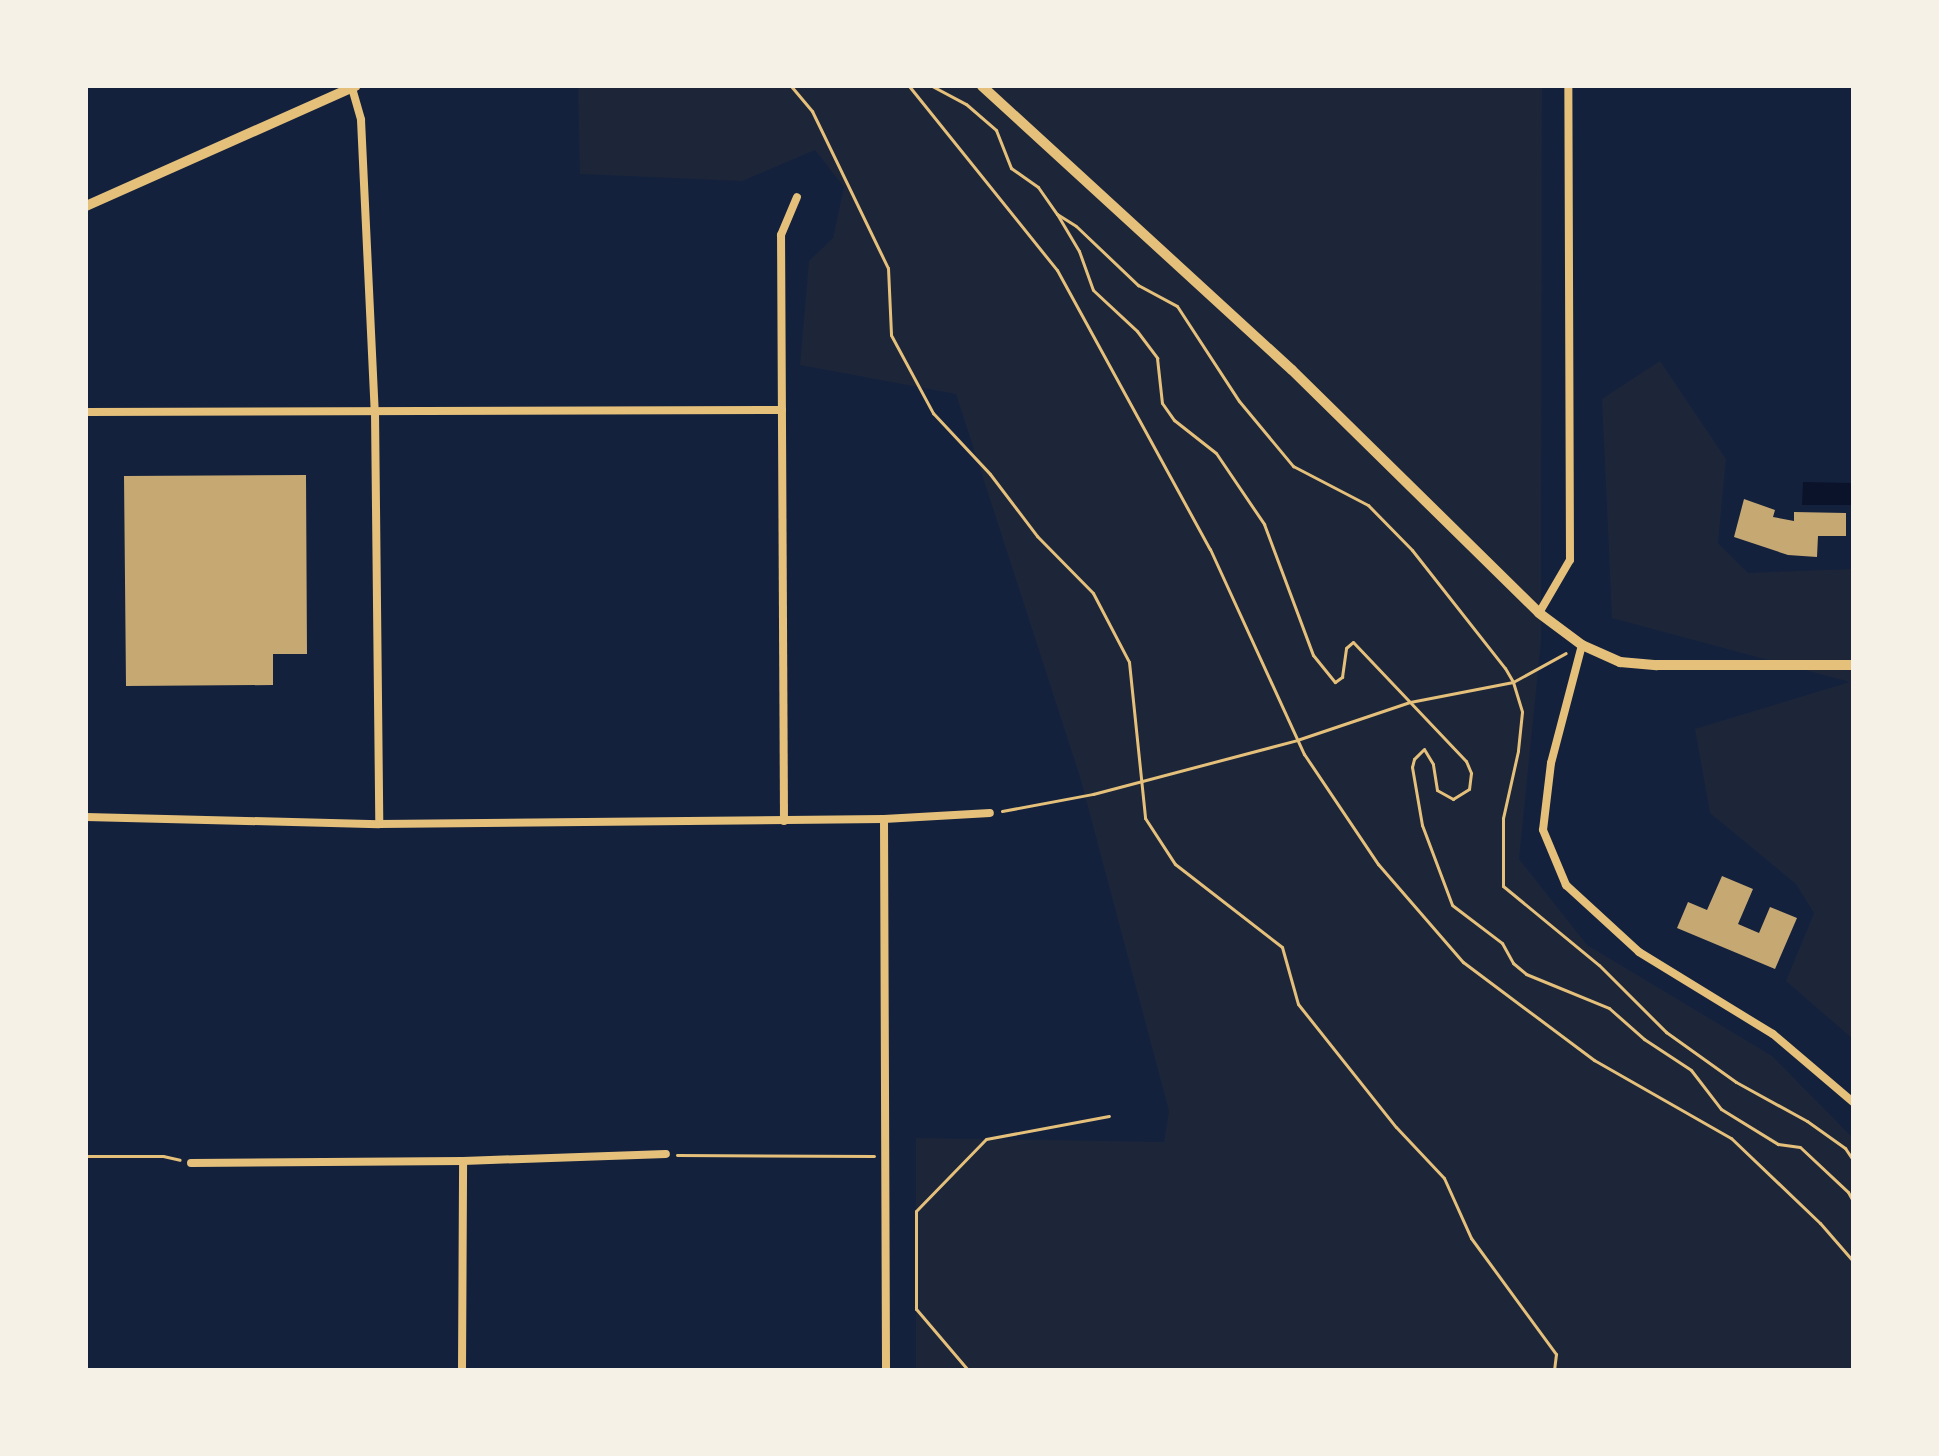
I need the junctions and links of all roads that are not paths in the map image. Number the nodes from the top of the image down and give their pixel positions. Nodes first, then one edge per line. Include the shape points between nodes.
1 (982, 86) edge
2 (1568, 86) edge
3 (354, 87) edge
4 (797, 197) dead end
5 (86, 206) edge
6 (782, 410) junction
7 (86, 412) edge
8 (375, 412) junction
9 (1539, 613) junction
10 (1582, 645) junction
11 (1853, 665) edge
12 (990, 813) road end
13 (884, 819) junction
14 (87, 820) edge
15 (784, 821) junction
16 (379, 824) junction
17 (1853, 1102) edge
18 (666, 1154) road end
19 (463, 1161) junction
20 (191, 1163) road end
21 (462, 1370) edge
22 (886, 1370) edge

1 - 9 street via 1292,370
2 - 9 street via 1570,560
3 - 5 street
3 - 8 street via 361,120
4 - 6 street via 781,235
6 - 8 street
6 - 15 street
7 - 8 street
8 - 16 street
9 - 10 street
10 - 11 street via 1632,663
10 - 17 street via 1551,763 1543,830 1566,885 1639,952 1773,1034
12 - 13 street
13 - 15 street
13 - 22 street
14 - 16 street
15 - 16 street
18 - 19 street
19 - 20 street
19 - 21 street

